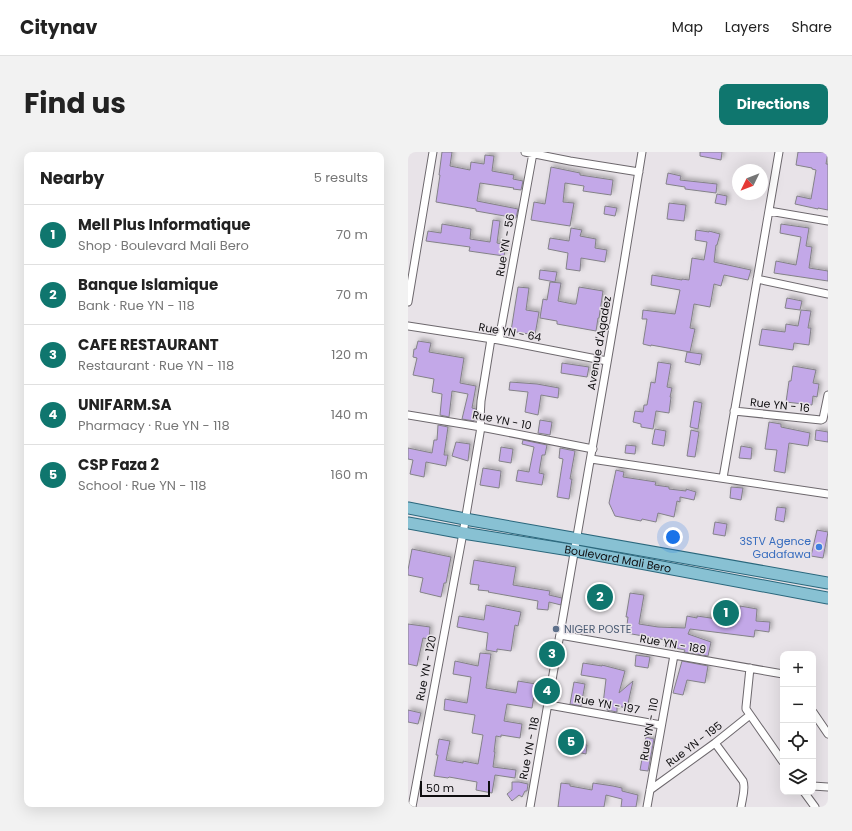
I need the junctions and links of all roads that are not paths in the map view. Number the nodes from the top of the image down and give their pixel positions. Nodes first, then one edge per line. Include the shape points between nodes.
1 (433, 152) edge
2 (525, 152) edge
3 (642, 152) edge
4 (779, 152) edge
5 (533, 153) junction
6 (639, 172) junction
7 (769, 211) junction
8 (828, 221) edge
9 (757, 279) junction
10 (828, 294) edge
11 (408, 302) edge
12 (408, 326) edge
13 (491, 339) junction
14 (500, 340) junction
15 (607, 361) junction
16 (828, 395) edge
17 (734, 411) junction
18 (408, 415) edge
19 (481, 427) junction
20 (593, 449) junction
21 (591, 459) junction
22 (723, 478) junction
23 (828, 494) edge
24 (408, 508) edge
25 (465, 519) junction
26 (408, 523) edge
27 (463, 533) junction
28 (578, 539) junction
29 (576, 551) junction
30 (828, 583) edge
31 (828, 598) edge
32 (560, 635) junction
33 (674, 655) junction
34 (750, 668) junction
35 (780, 673) edge
36 (549, 705) junction
37 (750, 715) junction
38 (816, 716) edge
39 (661, 725) junction
40 (828, 734) edge
41 (715, 743) junction
42 (781, 759) edge
43 (816, 786) edge
44 (828, 787) edge
45 (650, 790) junction
46 (806, 795) edge
47 (408, 806) edge
48 (413, 807) edge
49 (530, 807) edge
50 (647, 807) edge
51 (740, 807) edge
52 (815, 807) edge

1 - 11 street
2 - 5 street
3 - 6 street, Avenue d'Agadez
4 - 7 street
5 - 6 street
5 - 14 street, Rue YN - 56
6 - 15 street, Avenue d'Agadez
7 - 8 street
7 - 9 street
9 - 10 street
9 - 17 street
12 - 13 street, Rue YN - 64
13 - 14 street, Rue YN - 64
13 - 19 street via 481,401
14 - 15 street, Rue YN - 64
15 - 20 street, Avenue d'Agadez
16 - 17 street, Rue YN - 16 via 821,420
17 - 22 street
18 - 19 street, Rue YN - 10
19 - 20 street, Rue YN - 10
19 - 25 street
20 - 21 street, Avenue d'Agadez
21 - 22 street
21 - 28 street, Avenue d'Agadez
22 - 23 street
24 - 25 main road, Boulevard Mali Bero
25 - 27 street, Rue YN - 120
25 - 28 main road, Boulevard Mali Bero
26 - 27 main road, Boulevard Mali Bero
27 - 29 main road, Boulevard Mali Bero
27 - 48 street, Rue YN - 120
28 - 29 street, Avenue d'Agadez
28 - 30 main road, Boulevard Mali Bero
29 - 31 main road, Boulevard Mali Bero
29 - 32 street, Rue YN - 118
32 - 33 street, Rue YN - 189
32 - 36 street, Rue YN - 118
33 - 34 street, Rue YN - 189
33 - 39 street, Rue YN - 110
34 - 35 street, Rue YN - 189
34 - 37 street via 746,706
36 - 39 street, Rue YN - 197
36 - 49 street, Rue YN - 118
37 - 41 street, Rue YN - 195
37 - 42 street
38 - 40 street
39 - 45 street, Rue YN - 110
41 - 45 street, Rue YN - 195
41 - 51 street via 743,781
43 - 44 street
45 - 50 street, Rue YN - 110
46 - 52 street
47 - 48 street

